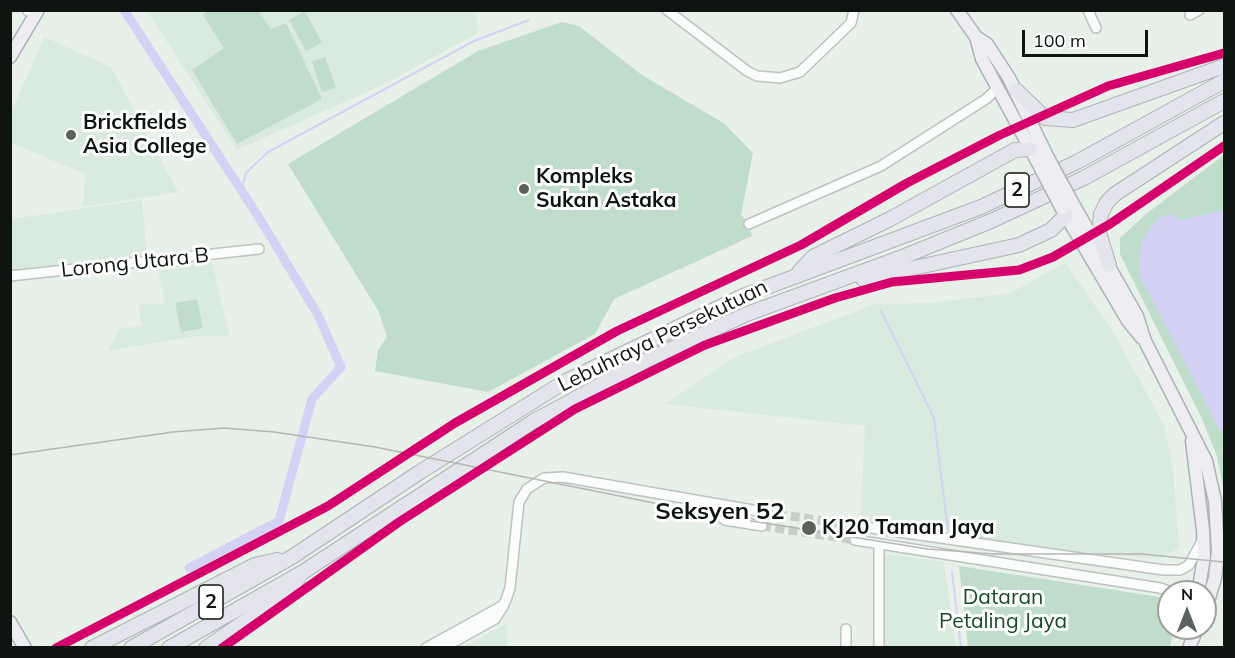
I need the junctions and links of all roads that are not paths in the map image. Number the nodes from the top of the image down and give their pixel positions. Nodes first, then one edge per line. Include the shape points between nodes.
1 (38, 10) edge
2 (666, 10) edge
3 (854, 10) edge
4 (957, 10) edge
5 (1088, 10) edge
6 (28, 11) edge
7 (1096, 28) dead end
8 (975, 37) junction
9 (12, 53) edge
10 (1224, 66) edge
11 (1224, 81) edge
12 (998, 87) junction
13 (1016, 90) junction
14 (1224, 101) edge
15 (1224, 123) edge
16 (1038, 155) junction
17 (1067, 209) junction
18 (749, 224) dead end
19 (259, 249) dead end
20 (1109, 266) junction
21 (798, 274) junction
22 (10, 276) edge
23 (807, 291) junction
24 (1145, 341) junction
25 (1192, 434) junction
26 (703, 503) junction
27 (764, 512) tunnel mouth
28 (762, 526) tunnel mouth
29 (857, 526) tunnel mouth
30 (1203, 539) junction
31 (855, 540) tunnel mouth
32 (879, 544) junction
33 (292, 557) junction
34 (303, 572) junction
35 (1200, 580) edge
36 (1214, 580) edge
37 (1157, 588) edge
38 (506, 600) junction
39 (10, 622) edge
40 (846, 629) dead end
41 (25, 648) edge
42 (92, 648) edge
43 (131, 648) edge
44 (170, 648) edge
45 (206, 648) edge
46 (426, 648) edge
47 (442, 648) edge
48 (846, 648) edge
49 (879, 648) edge

1 - 9 main road
2 - 3 street via 747,71 780,78 800,72 851,23
4 - 8 main road
5 - 7 street
6 - 9 main road
8 - 12 main road
8 - 13 main road via 987,44
10 - 13 highway via 1073,120 1045,118
11 - 21 highway, Lebuhraya Persekutuan / 2 via 1077,162 981,207
12 - 16 main road
12 - 18 street via 986,99 881,166
13 - 16 main road
14 - 23 highway, Lebuhraya Persekutuan / 2 via 1084,178 992,221
15 - 20 highway via 1107,201 1099,233
16 - 17 main road, bridge
16 - 21 highway via 1015,150 813,257
17 - 20 main road
17 - 23 highway via 1051,230 1019,245
17 - 24 main road via 1128,321
19 - 22 street, Lorong Utara B
20 - 24 main road via 1137,315
21 - 33 highway, Lebuhraya Persekutuan / 2 via 691,319 566,381
23 - 34 highway, Lebuhraya Persekutuan / 2 via 709,329 575,398 453,472
24 - 25 main road
25 - 30 main road
25 - 36 main road via 1209,471 1217,521
26 - 27 street
26 - 28 street via 725,520
26 - 38 street via 563,477 539,480 519,502
29 - 30 street via 1164,570 1180,570 1189,565
30 - 35 main road
31 - 32 street
32 - 37 street
32 - 49 street
33 - 42 highway via 255,566
33 - 43 highway, Lebuhraya Persekutuan / 2
34 - 44 highway, Lebuhraya Persekutuan / 2
34 - 45 highway via 289,591
38 - 46 street via 502,606
38 - 47 street via 495,619
39 - 41 main road
40 - 48 street

